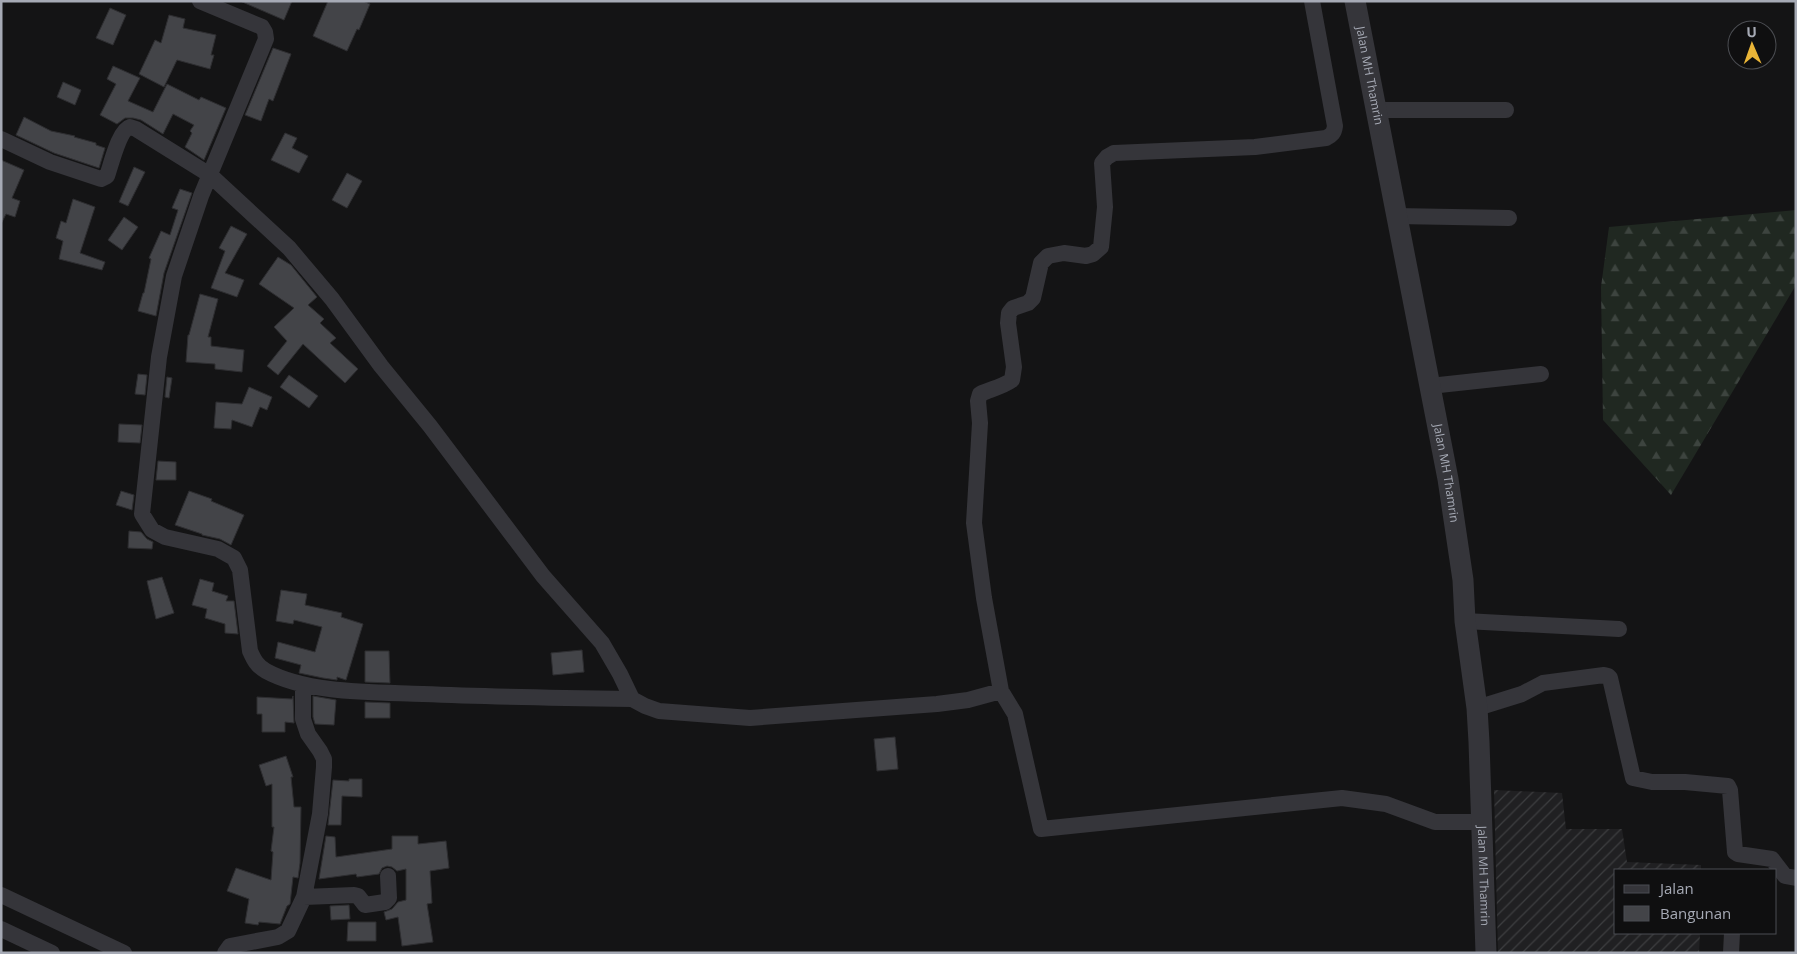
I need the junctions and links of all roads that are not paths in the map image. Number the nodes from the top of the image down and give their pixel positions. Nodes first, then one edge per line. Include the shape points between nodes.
1 (200, 1) edge
2 (1312, 1) edge
3 (1355, 1) edge
4 (1376, 110) junction
5 (1506, 110) dead end
6 (1, 139) edge
7 (210, 175) junction
8 (1396, 216) junction
9 (1510, 218) dead end
10 (1541, 374) dead end
11 (1430, 386) junction
12 (1465, 621) junction
13 (1618, 628) dead end
14 (303, 685) junction
15 (1001, 691) junction
16 (632, 699) junction
17 (1477, 708) junction
18 (1482, 822) junction
19 (1737, 862) edge
20 (388, 876) dead end
21 (1796, 878) edge
22 (1, 895) edge
23 (304, 898) junction
24 (1, 929) edge
25 (1732, 934) edge
26 (52, 953) edge
27 (124, 953) edge
28 (225, 953) edge
29 (1486, 953) edge
30 (1731, 953) edge

1 - 7 street via 262,27 266,39
2 - 15 street via 1335,126 1331,136 1255,147 1114,153 1102,163 1105,207 1100,247 1086,256 1064,253 1048,256 1040,263 1033,298 1009,313 1014,367 1012,380 1003,387 980,394 978,401 980,423 974,523
3 - 4 street, Jalan MH Thamrin
4 - 5 street
4 - 8 street, Jalan MH Thamrin
6 - 7 street via 50,162 101,179 107,176 124,130 136,128
7 - 14 street via 174,276 159,358 142,514 152,530 165,537 218,550 234,558 240,570 254,662 266,671
7 - 16 street via 289,248 332,299 543,576 602,643
8 - 9 street
8 - 11 street, Jalan MH Thamrin
10 - 11 street
11 - 12 street, Jalan MH Thamrin via 1450,488
12 - 13 street
12 - 17 street, Jalan MH Thamrin
14 - 16 street via 406,694
14 - 23 street via 303,720 324,759 320,814
15 - 16 street via 937,704 750,718 659,711
15 - 18 street via 1015,714 1041,829 1342,798 1386,804 1434,822
17 - 18 street, Jalan MH Thamrin
17 - 19 street via 1522,694 1543,683 1608,676 1633,778 1728,786
18 - 29 street, Jalan MH Thamrin
19 - 21 street via 1772,859 1785,876
20 - 23 street via 389,898 385,902 365,905 354,895
22 - 27 street
23 - 28 street via 288,931 278,937 230,946
24 - 26 street
25 - 30 street

